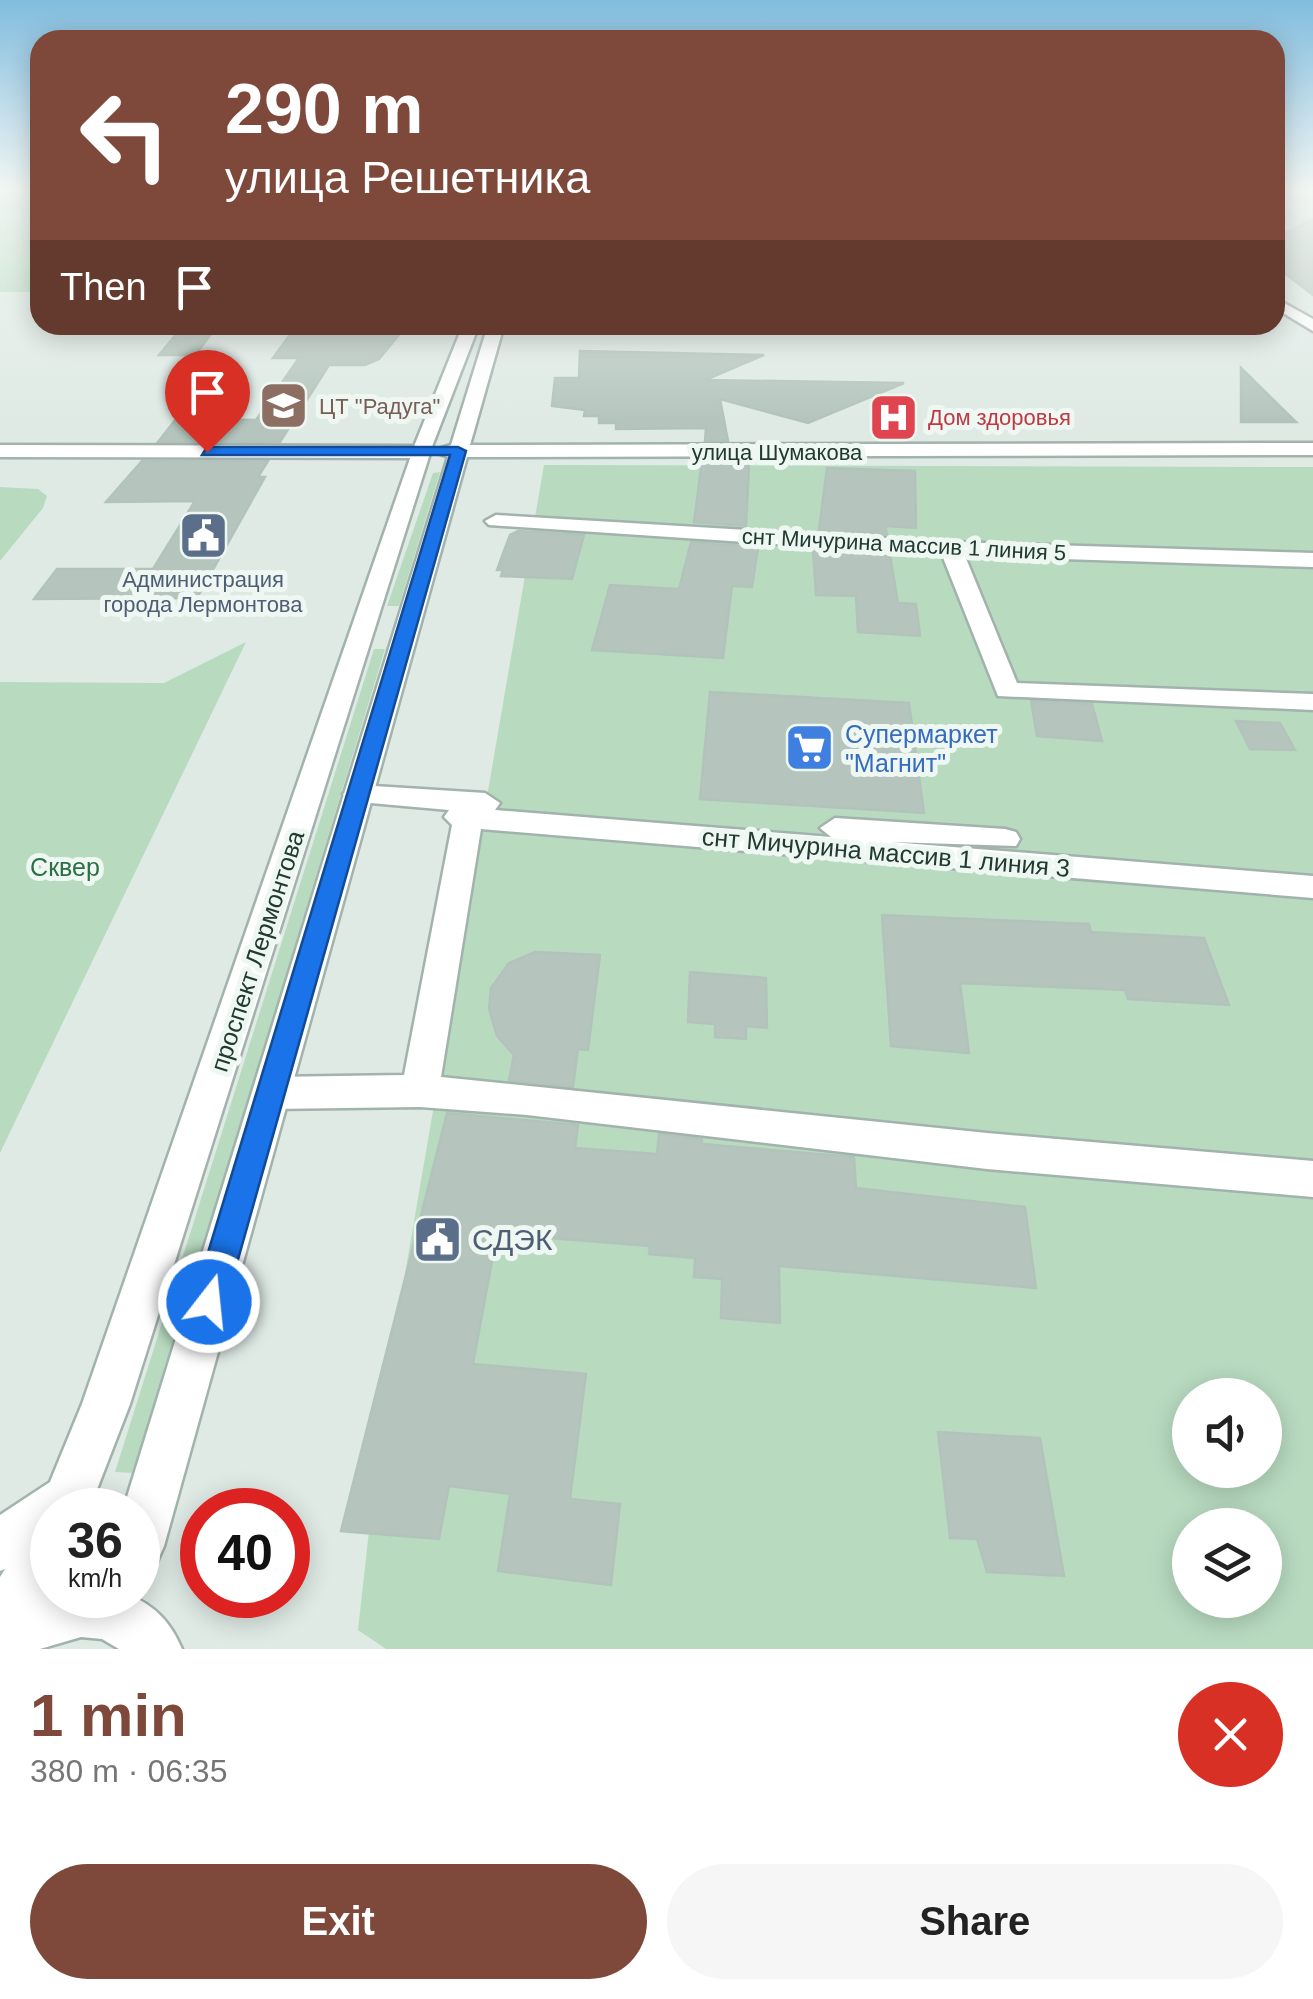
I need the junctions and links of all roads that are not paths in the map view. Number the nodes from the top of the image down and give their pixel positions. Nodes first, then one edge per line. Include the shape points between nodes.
1 (1285, 308) edge
2 (1313, 326) edge
3 (467, 335) edge
4 (493, 335) edge
5 (1313, 449) edge
6 (0, 451) edge
7 (458, 451) junction
8 (422, 452) junction
9 (496, 522) dead end
10 (951, 549) junction
11 (1313, 560) edge
12 (1313, 702) edge
13 (358, 794) junction
14 (1005, 839) dead end
15 (1313, 887) edge
16 (420, 1091) junction
17 (270, 1093) junction
18 (1313, 1179) edge
19 (72, 1488) edge
20 (155, 1488) edge
21 (30, 1530) edge
22 (0, 1545) edge
23 (30, 1574) edge
24 (132, 1619) edge
25 (0, 1632) edge
26 (0, 1643) edge

1 - 2 street
3 - 8 street, проспект Лермонтова
4 - 7 street, проспект Лермонтова
5 - 7 street, улица Шумакова
6 - 8 street, улица Шумакова
7 - 8 street, улица Шумакова
7 - 13 street, проспект Лермонтова
8 - 19 street, проспект Лермонтова via 106,1404
9 - 10 street, снт Мичурина массив 1 линия 5
10 - 11 street, снт Мичурина массив 1 линия 5
10 - 12 street via 1007,690
13 - 14 street
13 - 17 street, проспект Лермонтова
15 - 16 street, снт Мичурина массив 1 линия 3 via 463,818
16 - 17 street
16 - 18 street
17 - 20 street, проспект Лермонтова
21 - 22 street
23 - 25 street, проспект Лермонтова
24 - 26 street via 89,1608 57,1612

